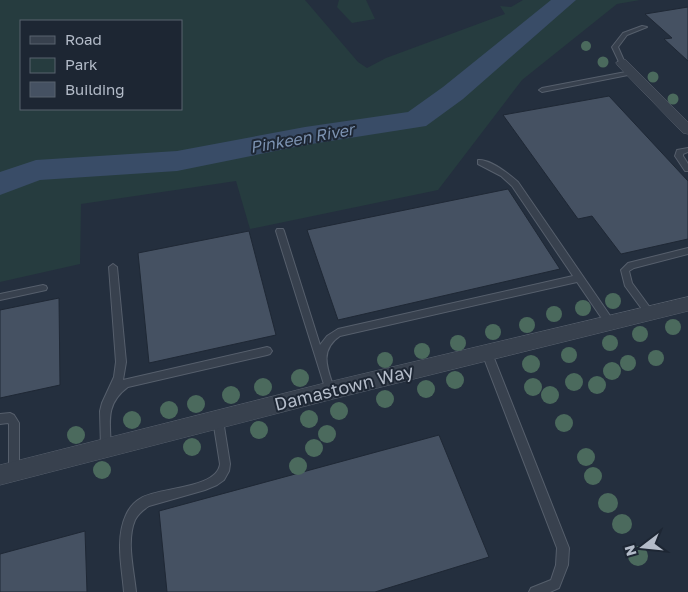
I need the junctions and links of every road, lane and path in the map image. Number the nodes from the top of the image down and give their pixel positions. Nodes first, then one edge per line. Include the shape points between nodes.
1 (644, 28) dead end
2 (622, 63) joint
3 (631, 73) junction
4 (542, 90) dead end
5 (688, 130) edge
6 (688, 150) edge
7 (481, 162) dead end
8 (688, 169) edge
9 (280, 231) dead end
10 (688, 251) edge
11 (113, 267) dead end
12 (580, 278) junction
13 (44, 288) dead end
14 (0, 297) edge
15 (688, 304) edge
16 (650, 313) junction
17 (610, 323) junction
18 (267, 351) dead end
19 (487, 353) junction
20 (321, 363) junction
21 (113, 391) junction
22 (330, 391) junction
23 (0, 419) edge
24 (218, 420) junction
25 (106, 448) junction
26 (7, 473) edge
27 (130, 592) edge
28 (535, 592) edge

1 - 2 lane via 625,34 616,47
2 - 3 street
3 - 4 lane
3 - 5 street
6 - 8 lane via 680,152 679,156
7 - 12 lane via 515,184
9 - 20 lane
10 - 16 lane via 631,265 625,270 628,284
11 - 21 lane via 121,362
12 - 17 lane
12 - 20 lane via 338,334 323,345
13 - 14 lane
15 - 16 street, Damastown Way
16 - 17 street, Damastown Way
17 - 19 street, Damastown Way
18 - 21 lane via 125,382
19 - 22 street, Damastown Way
19 - 28 lane via 563,548 562,565 555,584
20 - 22 lane
21 - 25 lane via 106,408
22 - 24 street, Damastown Way
23 - 26 lane via 10,418 14,423
24 - 25 street, Damastown Way
24 - 27 lane via 225,464 219,478 146,501 132,513 128,525
25 - 26 street, Damastown Way

